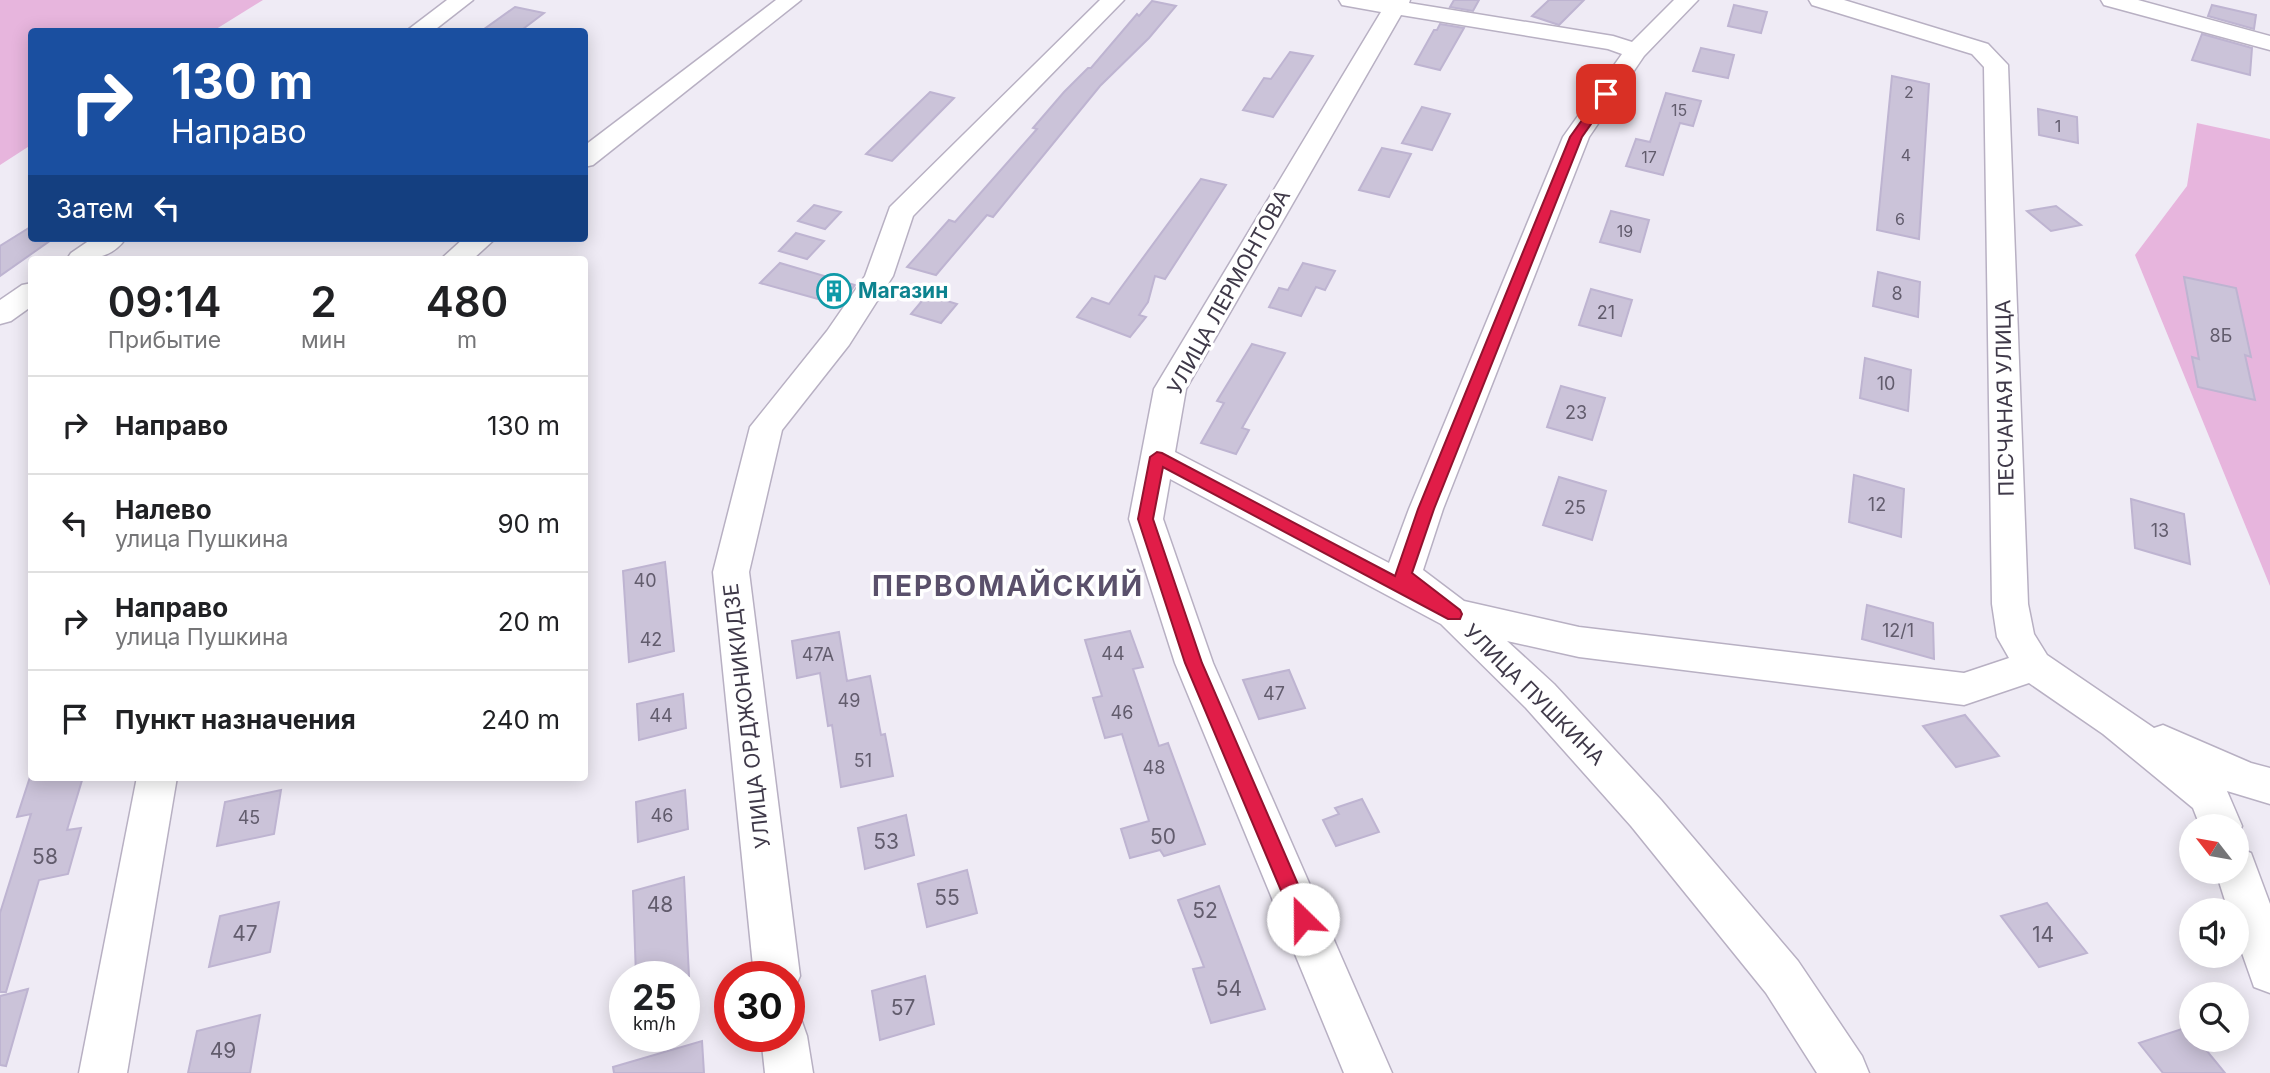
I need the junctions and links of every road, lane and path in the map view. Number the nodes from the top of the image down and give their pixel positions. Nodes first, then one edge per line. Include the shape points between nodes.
1 (462, 0) edge
2 (790, 0) edge
3 (1113, 0) edge
4 (1350, 0) edge
5 (1687, 0) edge
6 (1820, 0) edge
7 (2112, 0) edge
8 (1396, 4) edge
9 (422, 28) edge
10 (2270, 43) edge
11 (1636, 51) junction
12 (588, 156) edge
13 (106, 242) edge
14 (477, 242) edge
15 (85, 256) edge
16 (459, 256) edge
17 (28, 295) edge
18 (0, 314) edge
19 (1157, 457) junction
20 (1454, 614) junction
21 (2034, 666) junction
22 (156, 781) edge
23 (2270, 786) edge
24 (2216, 814) edge
25 (2242, 884) edge
26 (776, 961) edge
27 (2270, 971) edge
28 (786, 1052) edge
29 (103, 1073) edge
30 (789, 1073) edge
31 (1368, 1073) edge
32 (1845, 1073) edge

1 - 9 street
2 - 12 street
3 - 26 street, УЛИЦА ОРДЖОНИКИДЗЕ via 900,213 879,276 838,338 766,427 731,572
4 - 8 street
5 - 11 street, УЛИЦА ПУШКИНА
6 - 21 street, ПЕСЧАНАЯ УЛИЦА via 1980,49 1996,65 2010,604 2016,638
7 - 10 street
8 - 11 street via 1614,43
8 - 19 street, УЛИЦА ЛЕРМОНТОВА via 1170,389
11 - 20 street, УЛИЦА ПУШКИНА via 1576,137 1403,575
13 - 15 street
14 - 16 street
17 - 18 street
19 - 20 street
19 - 31 street, УЛИЦА ЛЕРМОНТОВА via 1146,519 1194,663
20 - 21 street via 1579,642 1964,689
20 - 32 street, УЛИЦА ПУШКИНА via 1540,696 1646,813 1782,977
21 - 23 street via 2118,722 2245,780
21 - 24 street, ПЕСЧАНАЯ УЛИЦА via 2117,722 2209,796
22 - 29 street
25 - 27 street
28 - 30 street

